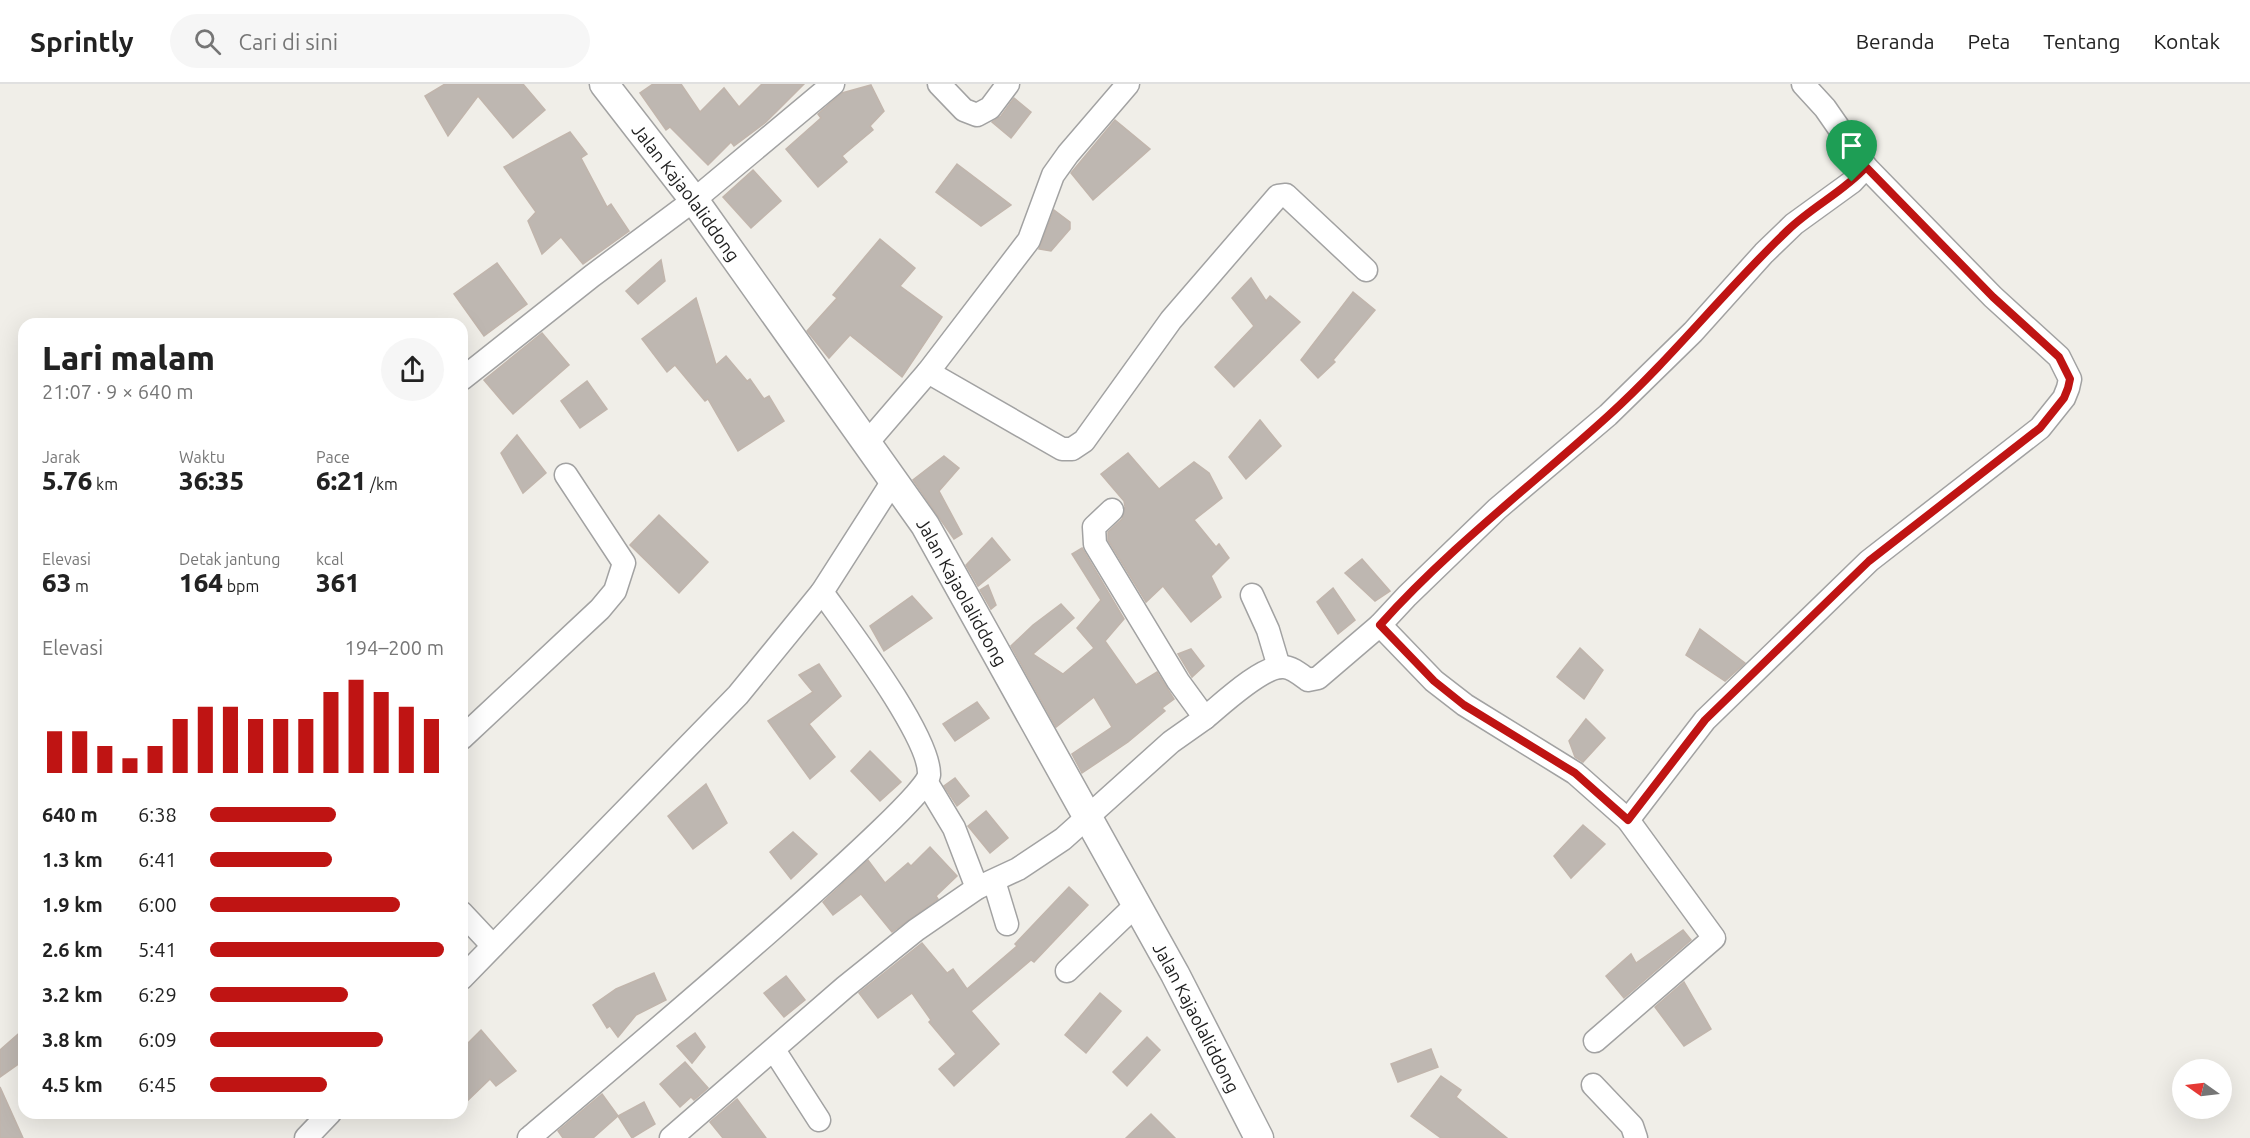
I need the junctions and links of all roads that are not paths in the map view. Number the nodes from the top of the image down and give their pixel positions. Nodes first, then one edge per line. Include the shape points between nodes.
1 (604, 84) edge
2 (833, 84) edge
3 (939, 84) edge
4 (1008, 84) edge
5 (1128, 84) edge
6 (1803, 84) edge
7 (1866, 167) junction
8 (694, 200) junction
9 (1366, 270) dead end
10 (928, 372) junction
11 (468, 374) edge
12 (866, 444) junction
13 (566, 475) dead end
14 (893, 481) junction
15 (1112, 510) dead end
16 (822, 592) junction
17 (1252, 595) dead end
18 (1380, 625) junction
19 (1280, 667) junction
20 (1206, 718) junction
21 (468, 732) edge
22 (927, 783) junction
23 (1087, 818) junction
24 (1628, 820) junction
25 (986, 884) junction
26 (1136, 905) junction
27 (468, 919) edge
28 (1007, 924) dead end
29 (493, 946) junction
30 (1067, 971) dead end
31 (468, 972) edge
32 (1595, 1041) dead end
33 (774, 1050) junction
34 (1593, 1085) dead end
35 (324, 1119) edge
36 (819, 1120) dead end
37 (686, 1133) edge
38 (306, 1138) edge
39 (529, 1138) edge
40 (1258, 1138) edge
41 (1636, 1138) edge

1 - 8 street, Jalan Kajaolaliddong
2 - 8 street
3 - 4 street via 964,110 977,115 990,108
5 - 10 street via 1068,154 1053,176 1029,240
6 - 7 street via 1825,108
7 - 18 street via 1786,232 1693,333 1608,416 1497,509
7 - 24 street via 1993,297 2059,357 2070,379 2068,388 2040,428 1869,561 1705,720
8 - 11 street
8 - 12 street, Jalan Kajaolaliddong
9 - 10 street via 1286,195 1278,195 1171,320 1084,441 1072,449 1062,449
10 - 12 street
12 - 14 street, Jalan Kajaolaliddong
13 - 21 street via 624,563 615,591
14 - 16 street
14 - 23 street, Jalan Kajaolaliddong via 925,525
15 - 20 street via 1094,527 1095,544 1178,681
16 - 22 street via 891,692 927,759
16 - 29 street via 738,695
17 - 19 street
18 - 19 street via 1314,681
18 - 24 street via 1434,681 1464,705 1575,773
19 - 20 street via 1248,684
20 - 23 street via 1171,742
22 - 25 street
22 - 39 street via 748,952
23 - 25 street via 1043,853
23 - 26 street, Jalan Kajaolaliddong
24 - 32 street via 1714,938
25 - 28 street
25 - 33 street via 916,930
26 - 30 street
26 - 40 street, Jalan Kajaolaliddong
27 - 29 street
29 - 31 street
33 - 36 street
33 - 37 street
34 - 41 street via 1632,1126
35 - 38 street

